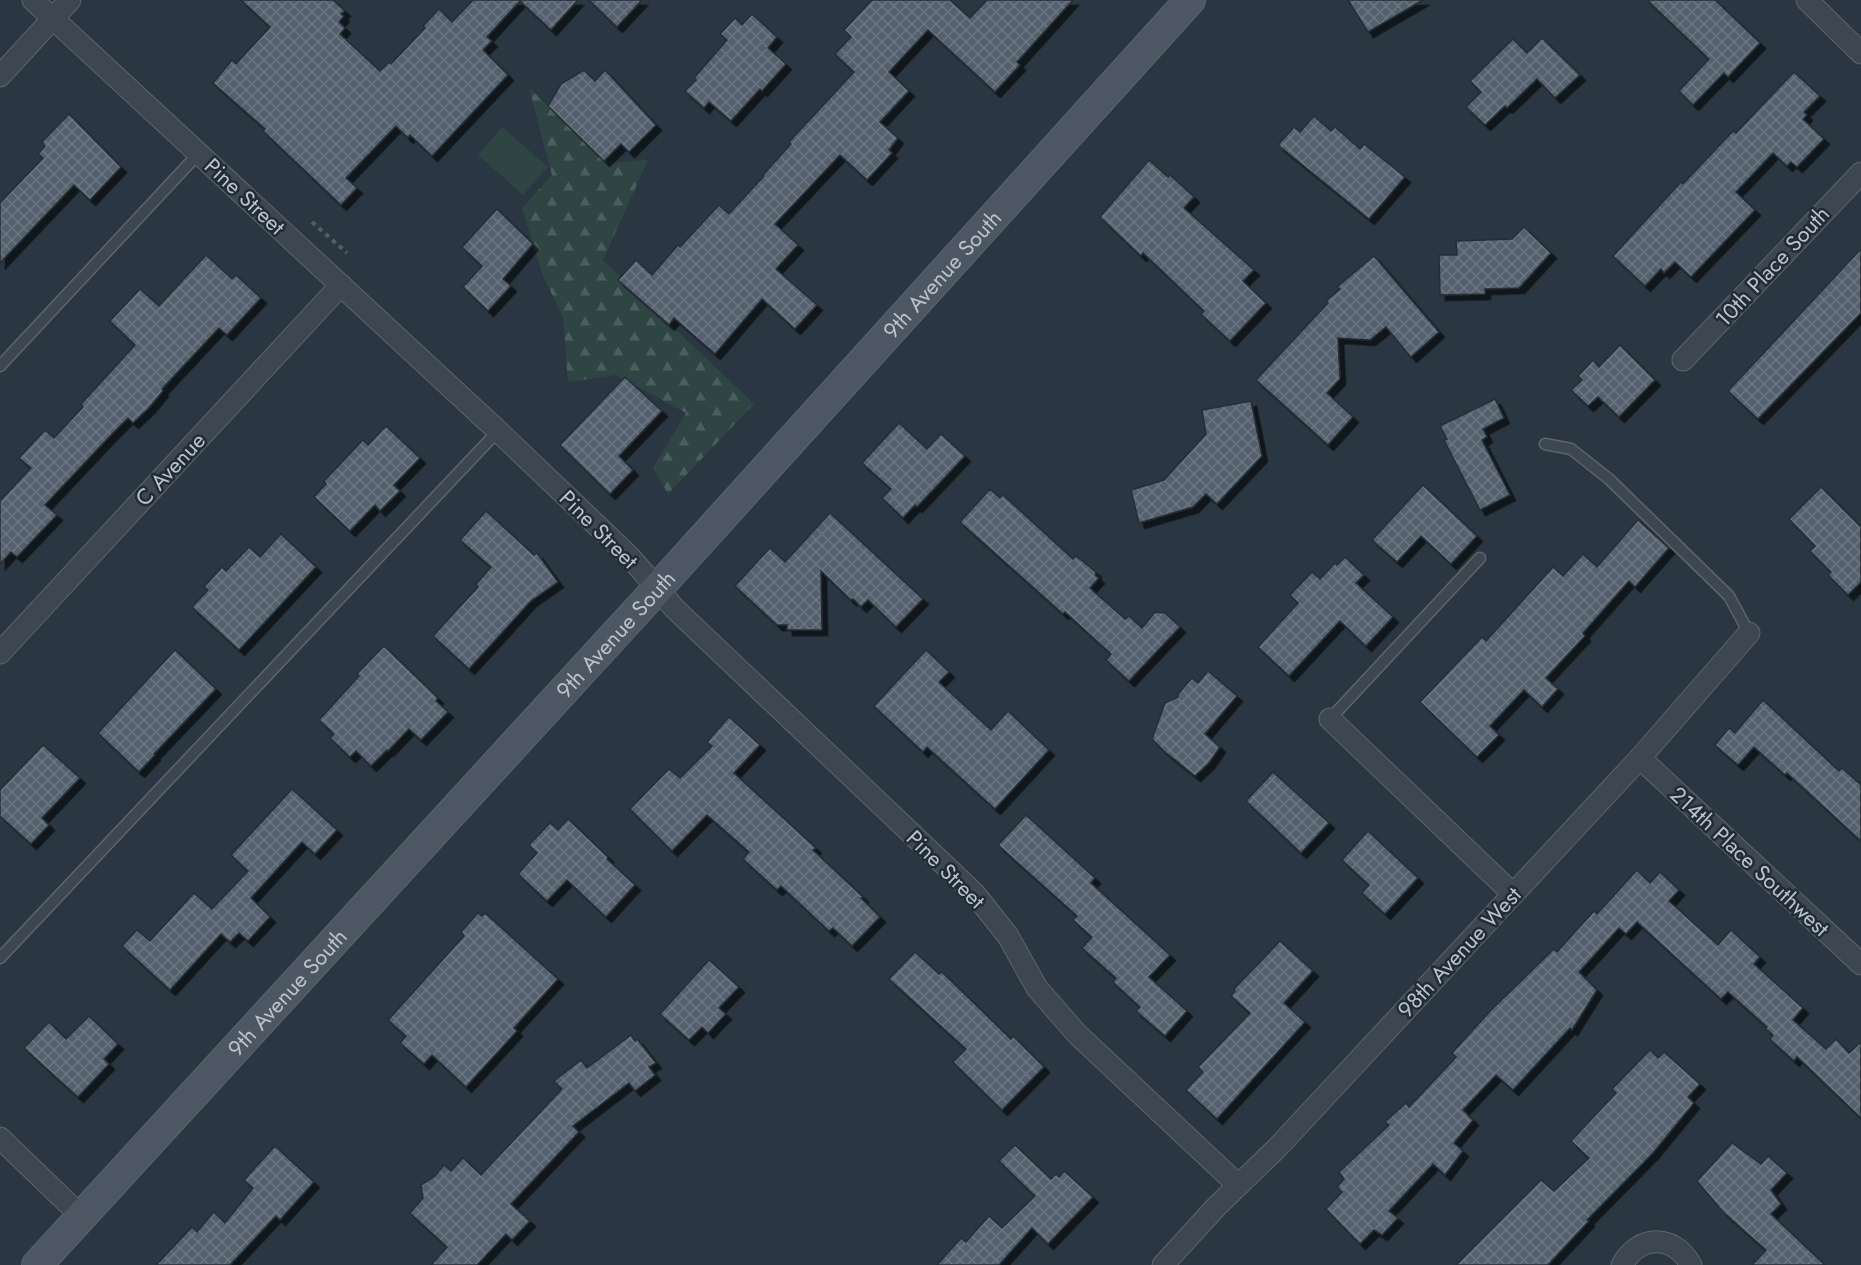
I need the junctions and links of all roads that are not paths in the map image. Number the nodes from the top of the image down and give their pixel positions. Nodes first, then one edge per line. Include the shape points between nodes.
1 (33, 0) edge
2 (70, 0) edge
3 (1190, 0) edge
4 (1806, 0) edge
5 (53, 18) junction
6 (1861, 53) edge
7 (0, 76) edge
8 (199, 153) junction
9 (1861, 173) edge
10 (341, 285) junction
11 (1683, 360) dead end
12 (0, 366) edge
13 (498, 431) junction
14 (1545, 444) dead end
15 (1480, 558) dead end
16 (657, 589) junction
17 (1749, 633) joint
18 (0, 653) edge
19 (1330, 719) joint
20 (1640, 758) junction
21 (1513, 894) junction
22 (0, 958) edge
23 (1861, 964) edge
24 (0, 1138) edge
25 (1238, 1185) junction
26 (82, 1217) junction
27 (38, 1265) edge
28 (1163, 1265) edge
29 (1622, 1265) edge
30 (1691, 1265) edge

1 - 5 street, Pine Street
2 - 5 street
3 - 16 main road, 9th Avenue South
4 - 6 street
5 - 7 street
5 - 8 street, Pine Street
8 - 10 street, Pine Street
8 - 12 lane
9 - 11 street, 10th Place South
10 - 13 street, Pine Street
10 - 18 street, C Avenue
13 - 16 street, Pine Street via 630,557
13 - 22 lane
14 - 17 lane via 1571,449 1609,479 1729,596
15 - 19 lane
16 - 25 street, Pine Street via 974,893 1008,936 1037,988 1077,1034
16 - 26 main road, 9th Avenue South
17 - 20 street, 98th Avenue West
19 - 21 street
20 - 21 street, 98th Avenue West
20 - 23 street, 214th Place Southwest
21 - 25 street, 98th Avenue West
24 - 26 street
25 - 28 street, 98th Avenue West
26 - 27 main road, 9th Avenue South
29 - 30 street via 1638,1247 1662,1242 1674,1246

